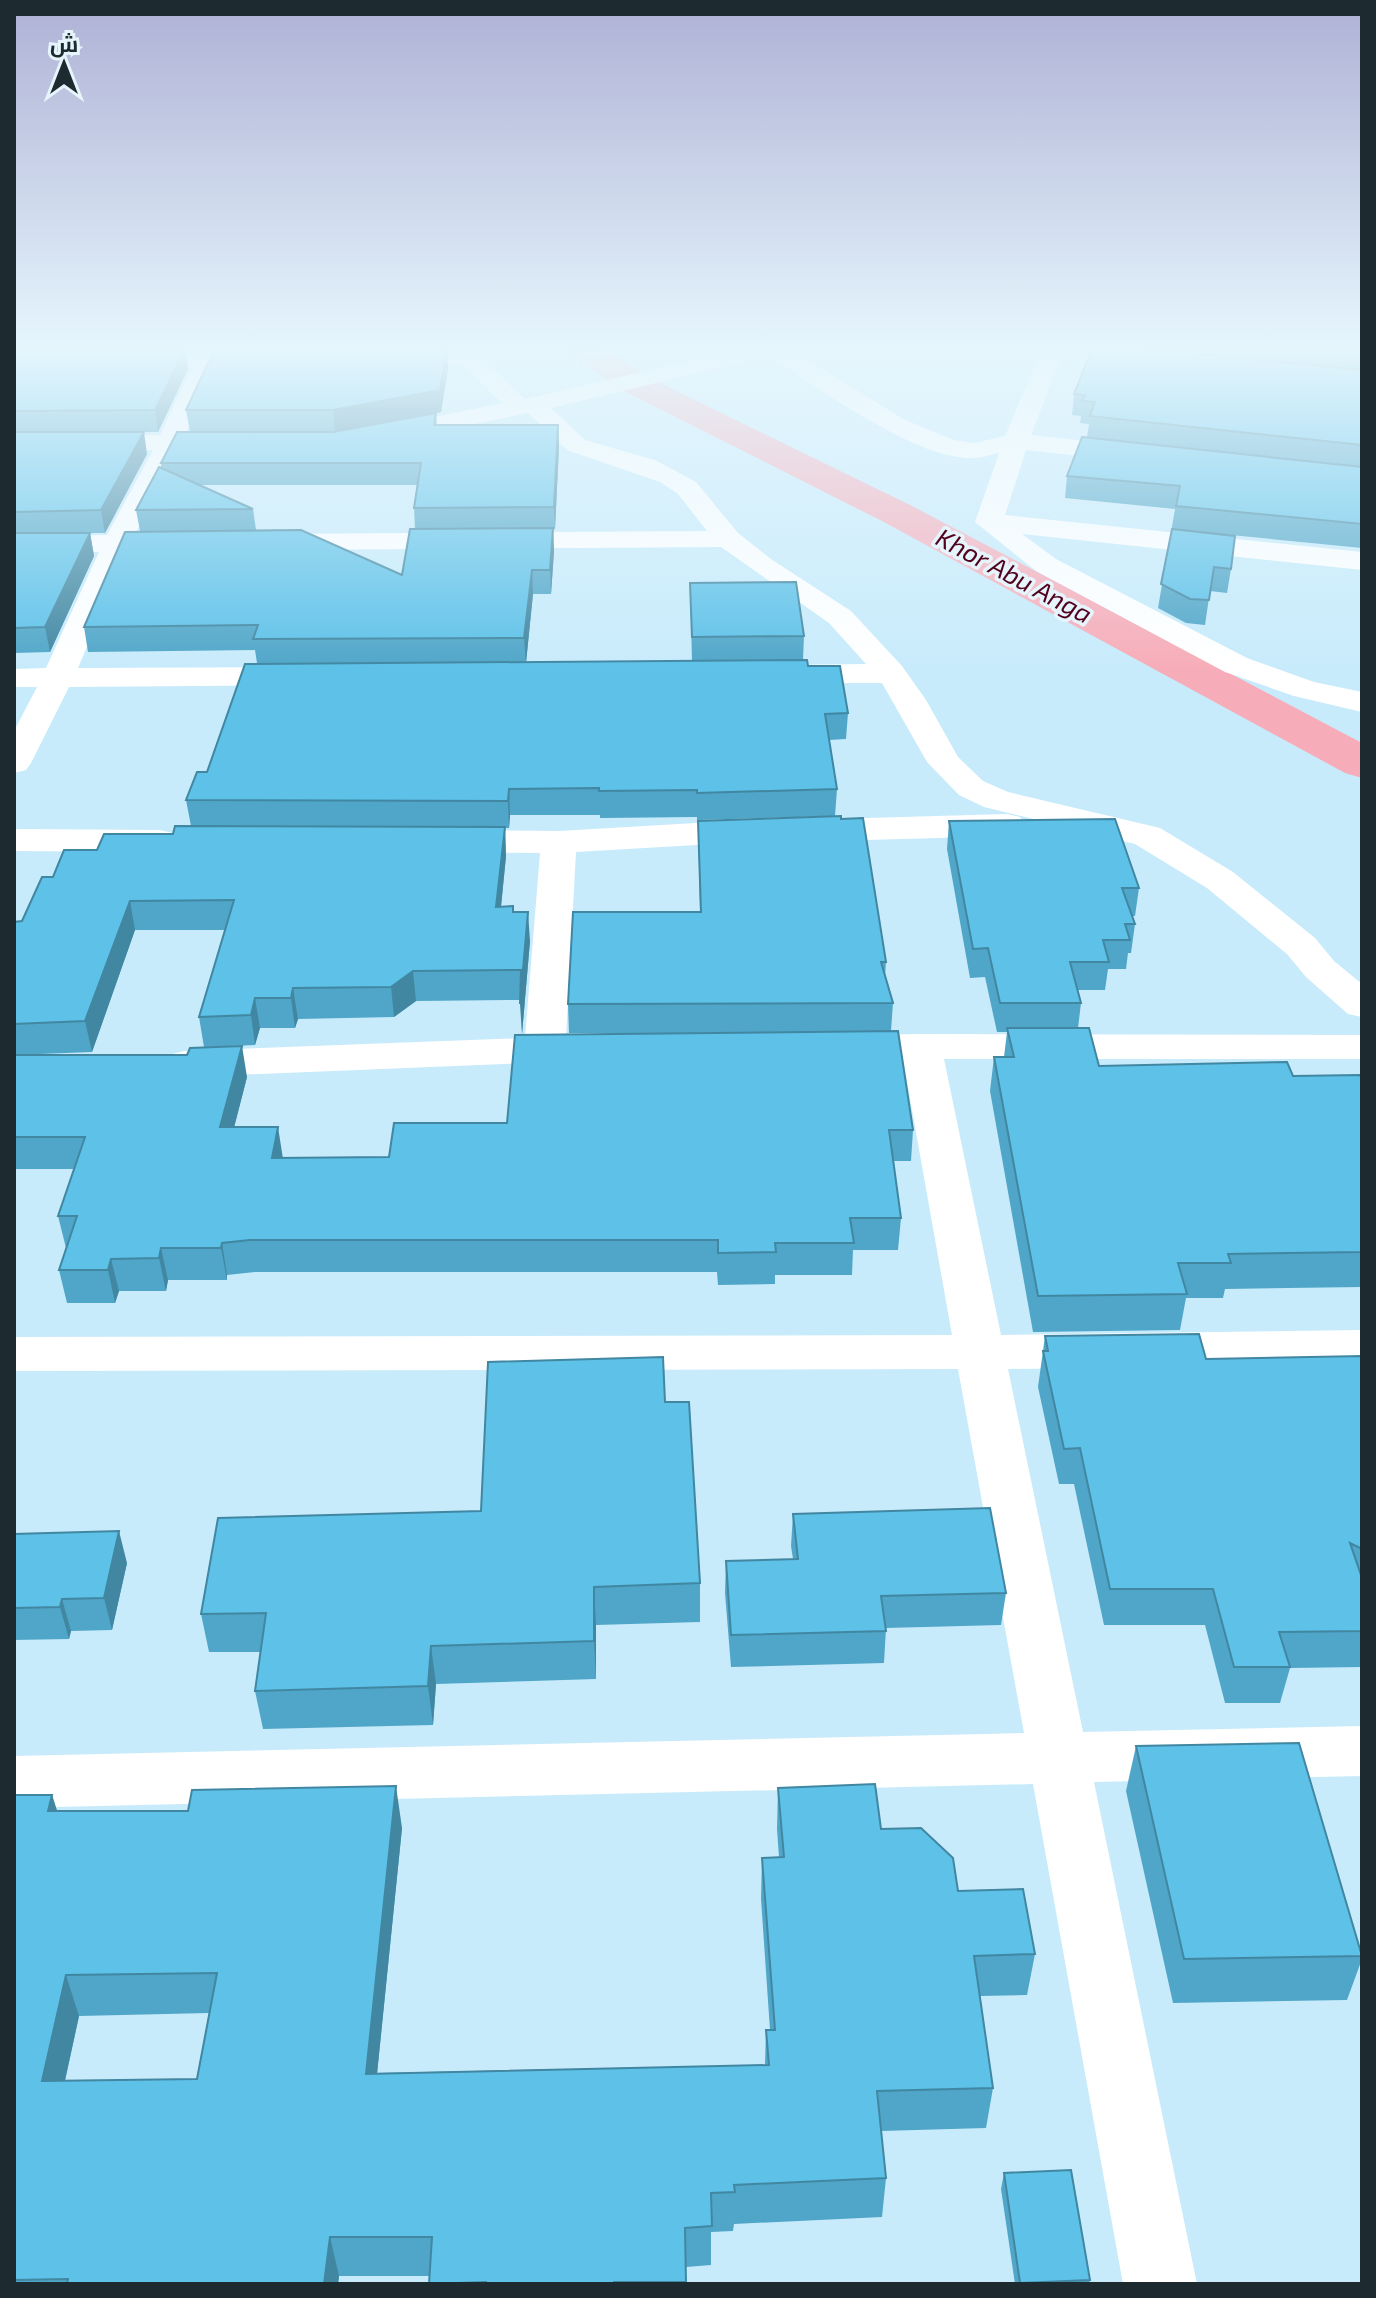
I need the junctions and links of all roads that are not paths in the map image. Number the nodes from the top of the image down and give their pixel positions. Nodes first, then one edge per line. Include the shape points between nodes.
1 (163, 454) edge
2 (607, 454) edge
3 (1012, 454) edge
4 (1133, 454) edge
5 (1157, 457) edge
6 (989, 522) junction
7 (728, 539) junction
8 (211, 542) edge
9 (243, 542) edge
10 (117, 543) junction
11 (14, 545) edge
12 (1362, 561) edge
13 (891, 673) junction
14 (750, 674) edge
15 (325, 676) edge
16 (58, 677) junction
17 (14, 678) edge
18 (1362, 702) edge
19 (14, 763) edge
20 (1080, 823) junction
21 (14, 840) edge
22 (185, 841) edge
23 (403, 841) edge
24 (559, 842) junction
25 (1362, 1005) edge
26 (921, 1046) junction
27 (796, 1047) edge
28 (1362, 1047) edge
29 (545, 1049) junction
30 (608, 1049) edge
31 (139, 1066) edge
32 (1362, 1347) edge
33 (979, 1352) junction
34 (14, 1354) edge
35 (1362, 1751) edge
36 (1060, 1758) junction
37 (14, 1782) edge
38 (1160, 2284) edge

1 - 10 street
2 - 7 street via 646,466 687,488
3 - 6 street
4 - 5 street
6 - 12 street
6 - 18 street via 1046,565 1236,665
7 - 9 street
7 - 13 street via 840,617
8 - 10 street
10 - 11 street
10 - 16 street
13 - 14 street
13 - 20 street via 944,762 971,788
15 - 16 street
16 - 17 street
16 - 19 street
20 - 24 street
20 - 25 street via 1147,836 1220,880
21 - 22 street
23 - 24 street
24 - 29 street
26 - 27 street
26 - 28 street
26 - 33 street
29 - 30 street
29 - 31 street
32 - 33 street
33 - 34 street
33 - 36 street
35 - 36 street
36 - 37 street
36 - 38 street

